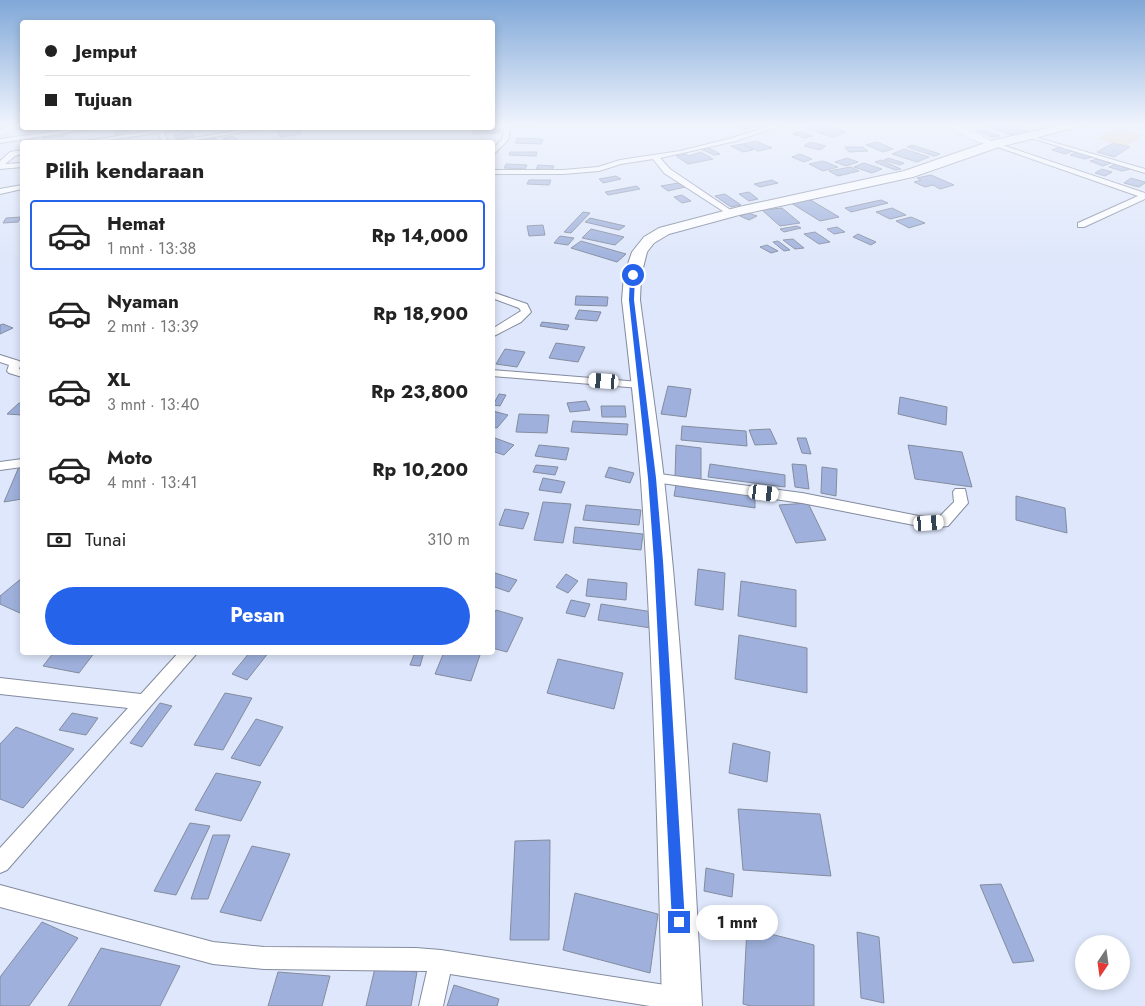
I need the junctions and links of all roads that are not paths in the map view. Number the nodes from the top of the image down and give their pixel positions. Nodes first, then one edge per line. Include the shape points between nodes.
1 (576, 171) edge
2 (668, 171) edge
3 (915, 171) edge
4 (1072, 171) edge
5 (495, 172) edge
6 (20, 187) edge
7 (2, 189) edge
8 (1145, 196) edge
9 (729, 213) junction
10 (1081, 225) dead end
11 (495, 296) edge
12 (495, 332) edge
13 (0, 358) edge
14 (20, 373) edge
15 (495, 373) edge
16 (640, 385) junction
17 (20, 463) edge
18 (0, 466) edge
19 (652, 478) junction
20 (960, 492) dead end
21 (187, 655) edge
22 (0, 686) edge
23 (144, 702) junction
24 (0, 863) edge
25 (0, 896) edge
26 (441, 961) junction
27 (682, 1003) edge
28 (431, 1006) edge

1 - 5 street
2 - 9 street
3 - 9 highway
4 - 8 street
6 - 7 street
8 - 10 street
9 - 16 highway via 658,234 641,249 631,286
11 - 12 street via 523,306 526,312
13 - 14 street via 14,362 13,371
15 - 16 street
16 - 19 highway
17 - 18 street
19 - 20 street via 802,498 929,523 943,522 961,503
19 - 27 highway via 676,844
21 - 23 street
22 - 23 street
23 - 24 street
25 - 26 street via 213,953 264,958
26 - 27 street
26 - 28 street

